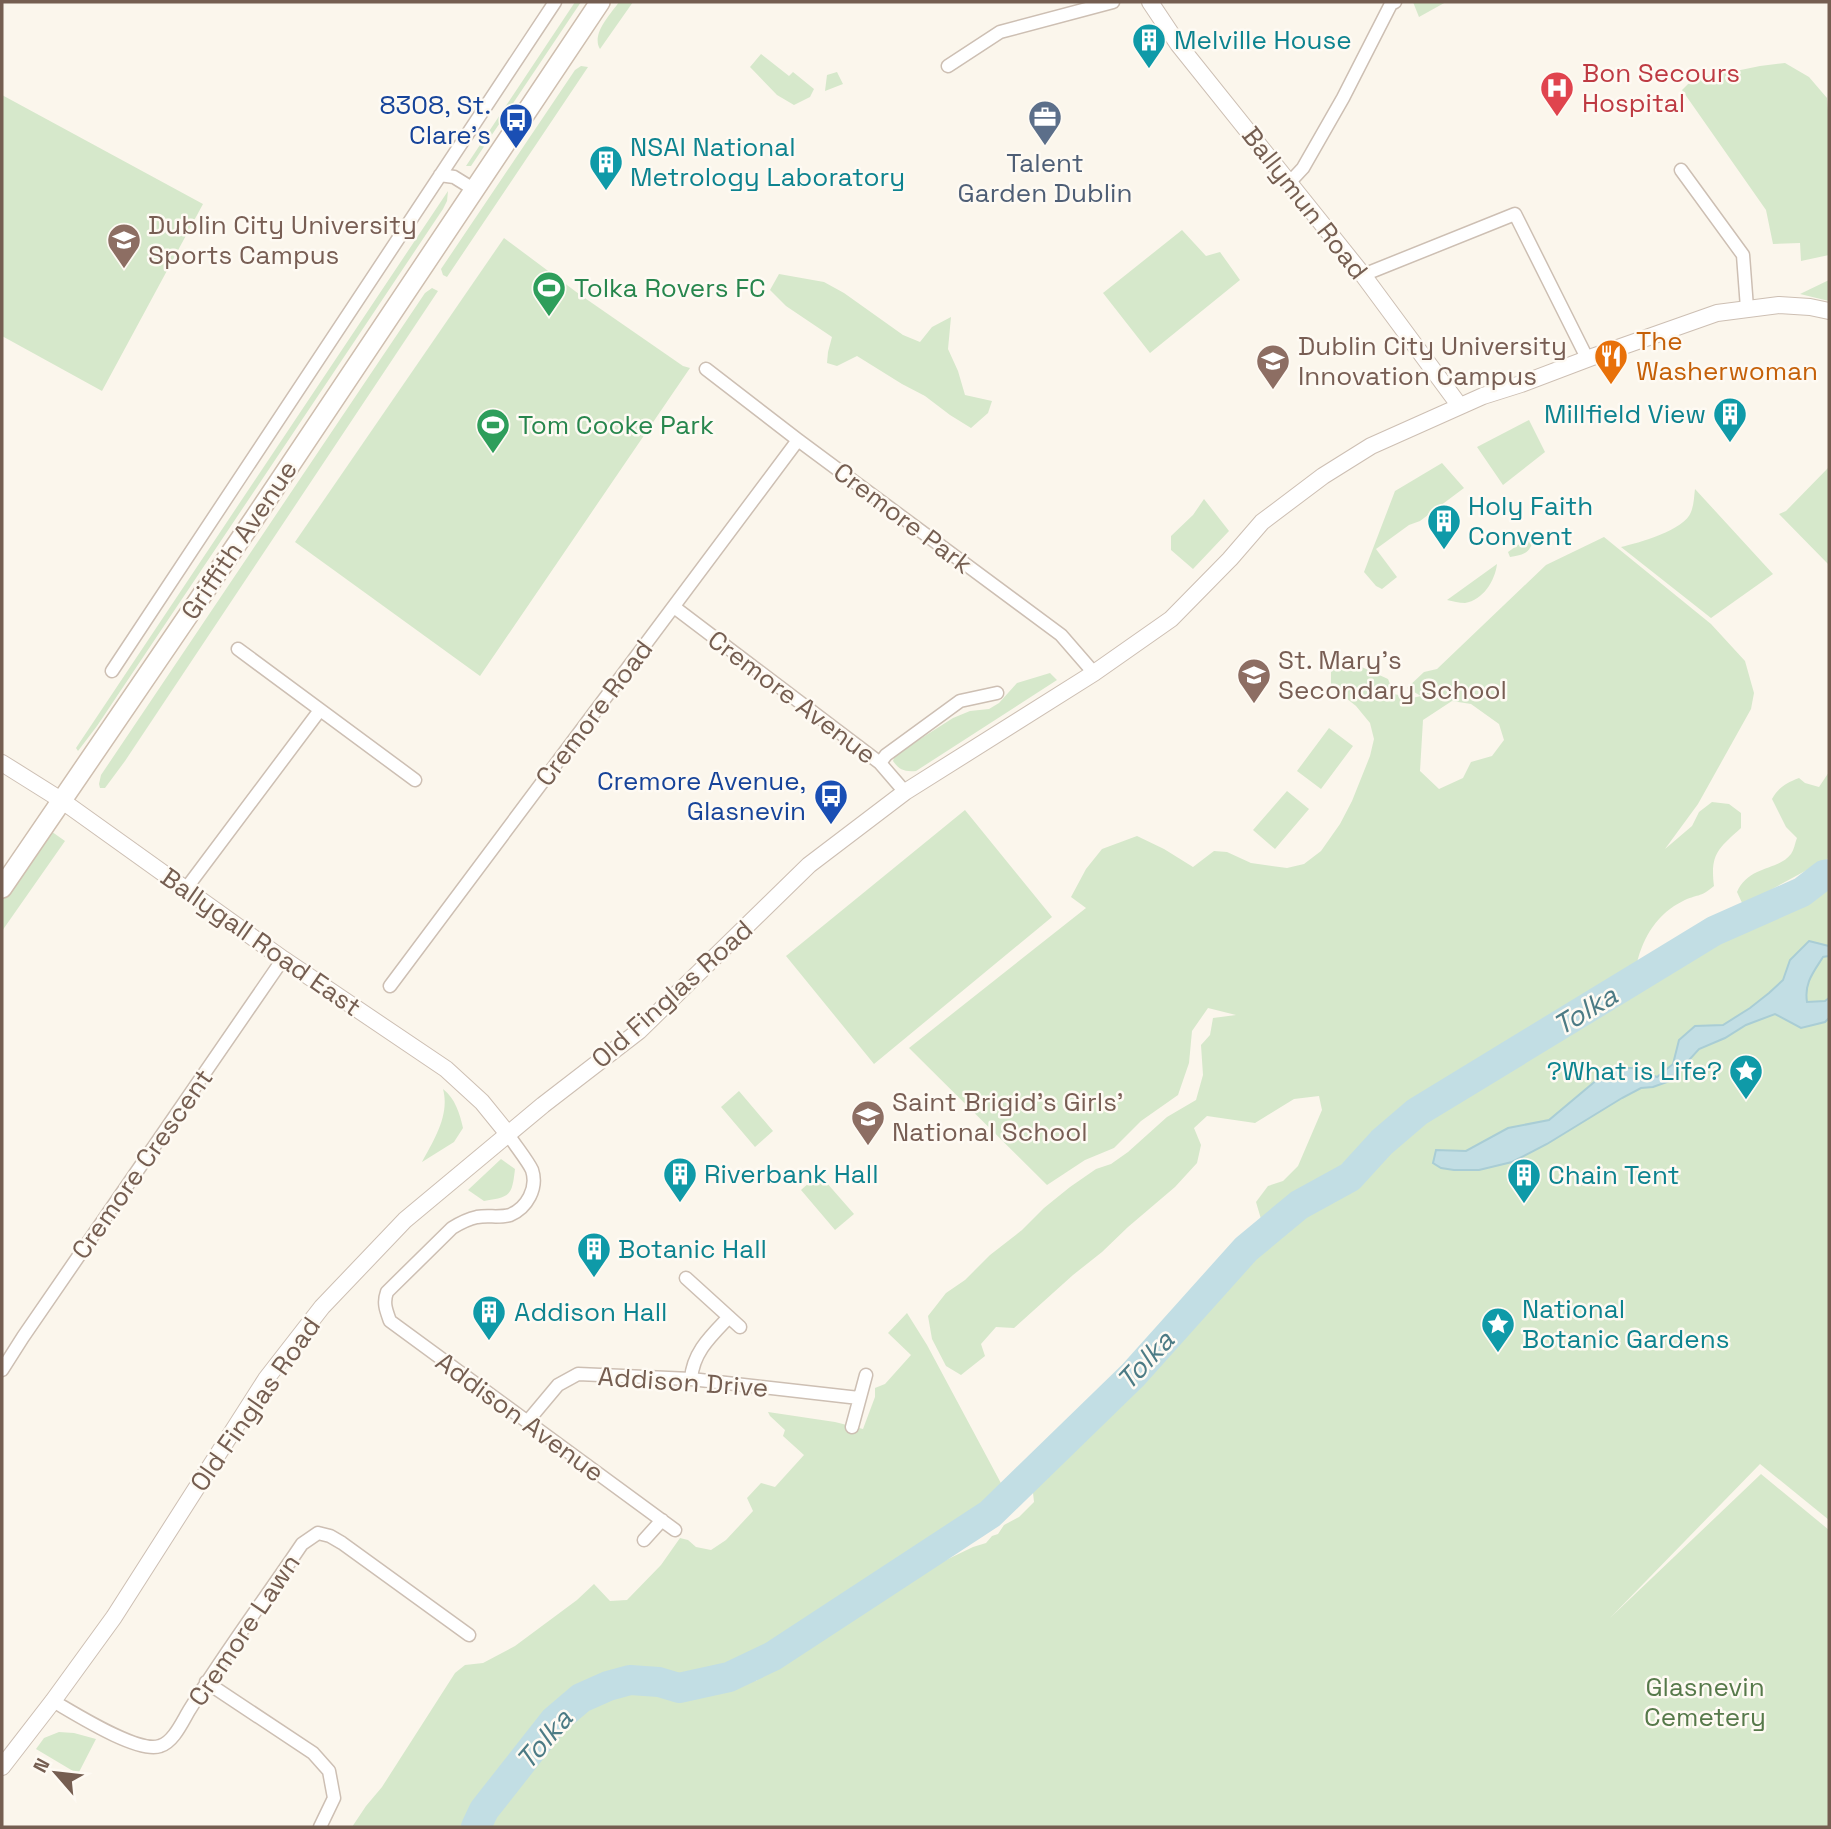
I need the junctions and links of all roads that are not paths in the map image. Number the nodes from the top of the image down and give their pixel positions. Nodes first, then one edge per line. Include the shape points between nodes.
1 (555, 2) edge
2 (600, 2) edge
3 (1113, 2) edge
4 (1150, 2) edge
5 (1395, 2) edge
6 (948, 66) dead end
7 (1681, 170) dead end
8 (440, 175) junction
9 (1289, 183) junction
10 (475, 190) junction
11 (1363, 275) junction
12 (1747, 309) junction
13 (1829, 311) edge
14 (1587, 358) junction
15 (706, 369) dead end
16 (1459, 405) junction
17 (798, 440) junction
18 (674, 607) junction
19 (238, 649) dead end
20 (112, 671) dead end
21 (1094, 673) junction
22 (997, 694) dead end
23 (320, 710) junction
24 (2, 763) edge
25 (880, 763) junction
26 (415, 780) dead end
27 (905, 792) junction
28 (61, 800) junction
29 (2, 888) edge
30 (185, 890) junction
31 (283, 959) junction
32 (390, 986) dead end
33 (508, 1133) junction
34 (686, 1278) dead end
35 (729, 1317) junction
36 (740, 1327) dead end
37 (2, 1370) edge
38 (866, 1375) dead end
39 (691, 1379) junction
40 (859, 1398) junction
41 (527, 1422) junction
42 (852, 1427) dead end
43 (662, 1520) junction
44 (675, 1530) dead end
45 (644, 1541) dead end
46 (469, 1635) dead end
47 (206, 1682) junction
48 (53, 1701) junction
49 (2, 1767) edge
50 (320, 1827) edge

1 - 8 street, Griffith Avenue
2 - 10 main road, Griffith Avenue
3 - 6 street via 1000,32
4 - 9 street, Ballymun Road
5 - 9 street via 1303,168
7 - 12 street via 1743,255
8 - 10 street via 454,177
8 - 20 street, Griffith Avenue
9 - 11 street, Ballymun Road
10 - 28 main road, Griffith Avenue
11 - 14 street via 1515,214
11 - 16 street, Ballymun Road
12 - 13 street, Old Finglas Road via 1779,305
12 - 14 street, Old Finglas Road via 1717,313
14 - 16 street, Old Finglas Road
15 - 17 street, Cremore Park
16 - 21 street, Old Finglas Road via 1371,446 1323,477 1262,523 1171,619
17 - 18 street, Cremore Road
17 - 21 street, Cremore Park via 1061,635
18 - 25 street, Cremore Avenue
18 - 32 street, Cremore Road
19 - 23 street
21 - 27 street, Old Finglas Road
22 - 25 street via 960,701
23 - 26 street
23 - 30 street
24 - 28 street, Ballygall Road East
25 - 27 street, Cremore Avenue
27 - 33 street, Old Finglas Road via 809,865 639,1031
28 - 29 main road, Griffith Avenue
28 - 30 street, Ballygall Road East
30 - 31 street, Ballygall Road East
31 - 33 street, Ballygall Road East via 446,1069
31 - 37 street, Cremore Crescent
33 - 41 street, Addison Avenue via 533,1172 526,1203 512,1214 477,1217 452,1228 387,1292 384,1301 390,1321
33 - 48 street, Old Finglas Road via 405,1220 322,1307 266,1379 114,1617
34 - 35 street
35 - 36 street
35 - 39 street via 698,1352
38 - 40 street
39 - 40 street, Addison Drive
39 - 41 street, Addison Drive via 578,1374 558,1385
40 - 42 street
41 - 43 street, Addison Avenue
43 - 44 street, Addison Avenue
43 - 45 street
46 - 47 street, Cremore Lawn via 342,1543 318,1534 303,1544
47 - 48 street, Cremore Lawn via 171,1738 161,1746 145,1748
47 - 50 street via 313,1753 329,1771 334,1798
48 - 49 street, Old Finglas Road

